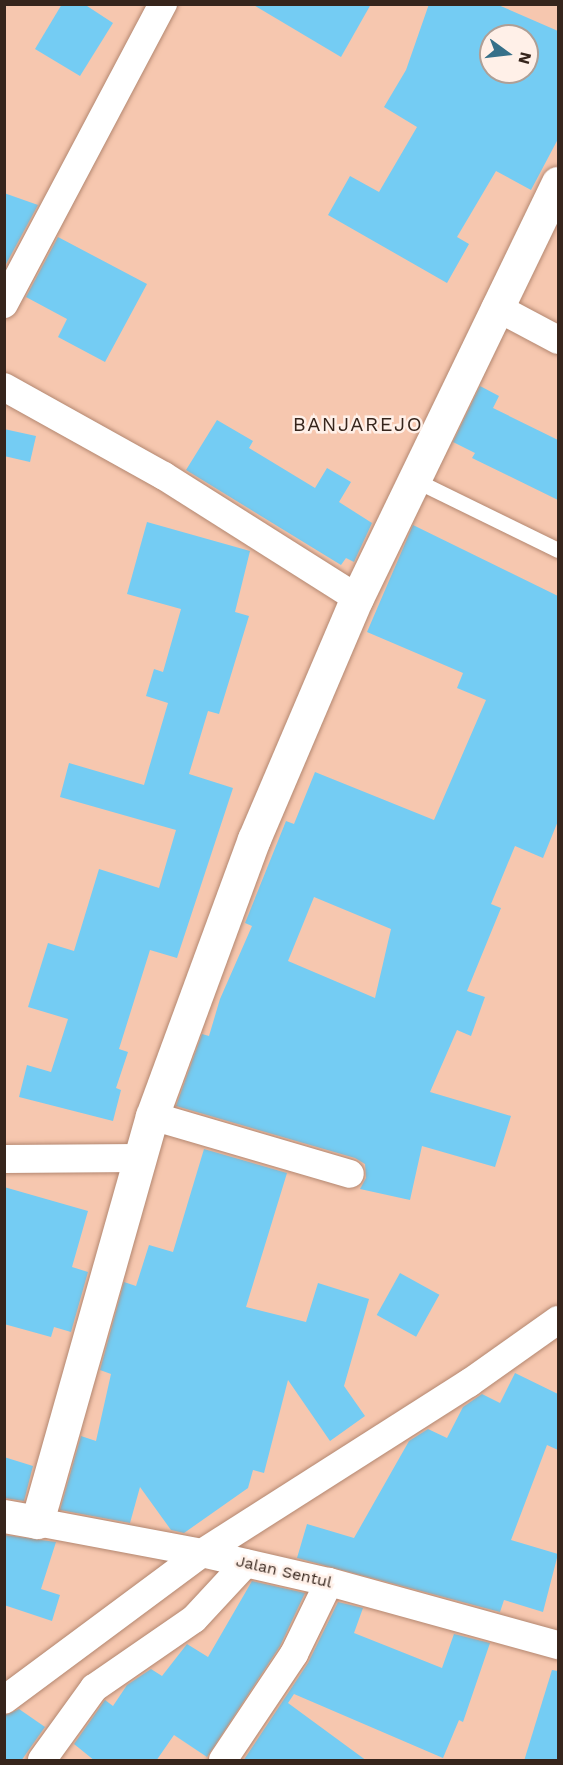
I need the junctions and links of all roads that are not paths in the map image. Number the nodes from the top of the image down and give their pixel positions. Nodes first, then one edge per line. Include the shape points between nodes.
1 (163, 4) edge
2 (558, 183) edge
3 (4, 304) edge
4 (496, 307) junction
5 (558, 340) edge
6 (4, 387) edge
7 (415, 480) junction
8 (558, 550) edge
9 (357, 598) junction
10 (152, 1116) junction
11 (139, 1158) junction
12 (4, 1159) edge
13 (350, 1174) dead end
14 (558, 1320) edge
15 (4, 1516) edge
16 (37, 1522) junction
17 (202, 1553) junction
18 (246, 1563) junction
19 (329, 1582) junction
20 (558, 1645) edge
21 (4, 1700) edge
22 (42, 1761) edge
23 (223, 1761) edge

1 - 3 street
2 - 4 street
4 - 5 street
4 - 7 street
6 - 9 street via 164,476
7 - 8 lane
7 - 9 street
9 - 10 street via 254,839
10 - 11 street
10 - 13 street
11 - 12 street
11 - 16 street
14 - 17 street via 469,1383
15 - 16 street, Jalan Sentul
16 - 17 street, Jalan Sentul
17 - 18 street, Jalan Sentul
17 - 21 street
18 - 19 street, Jalan Sentul
18 - 22 street via 194,1619 94,1688
19 - 20 street, Jalan Sentul
19 - 23 street via 294,1654

